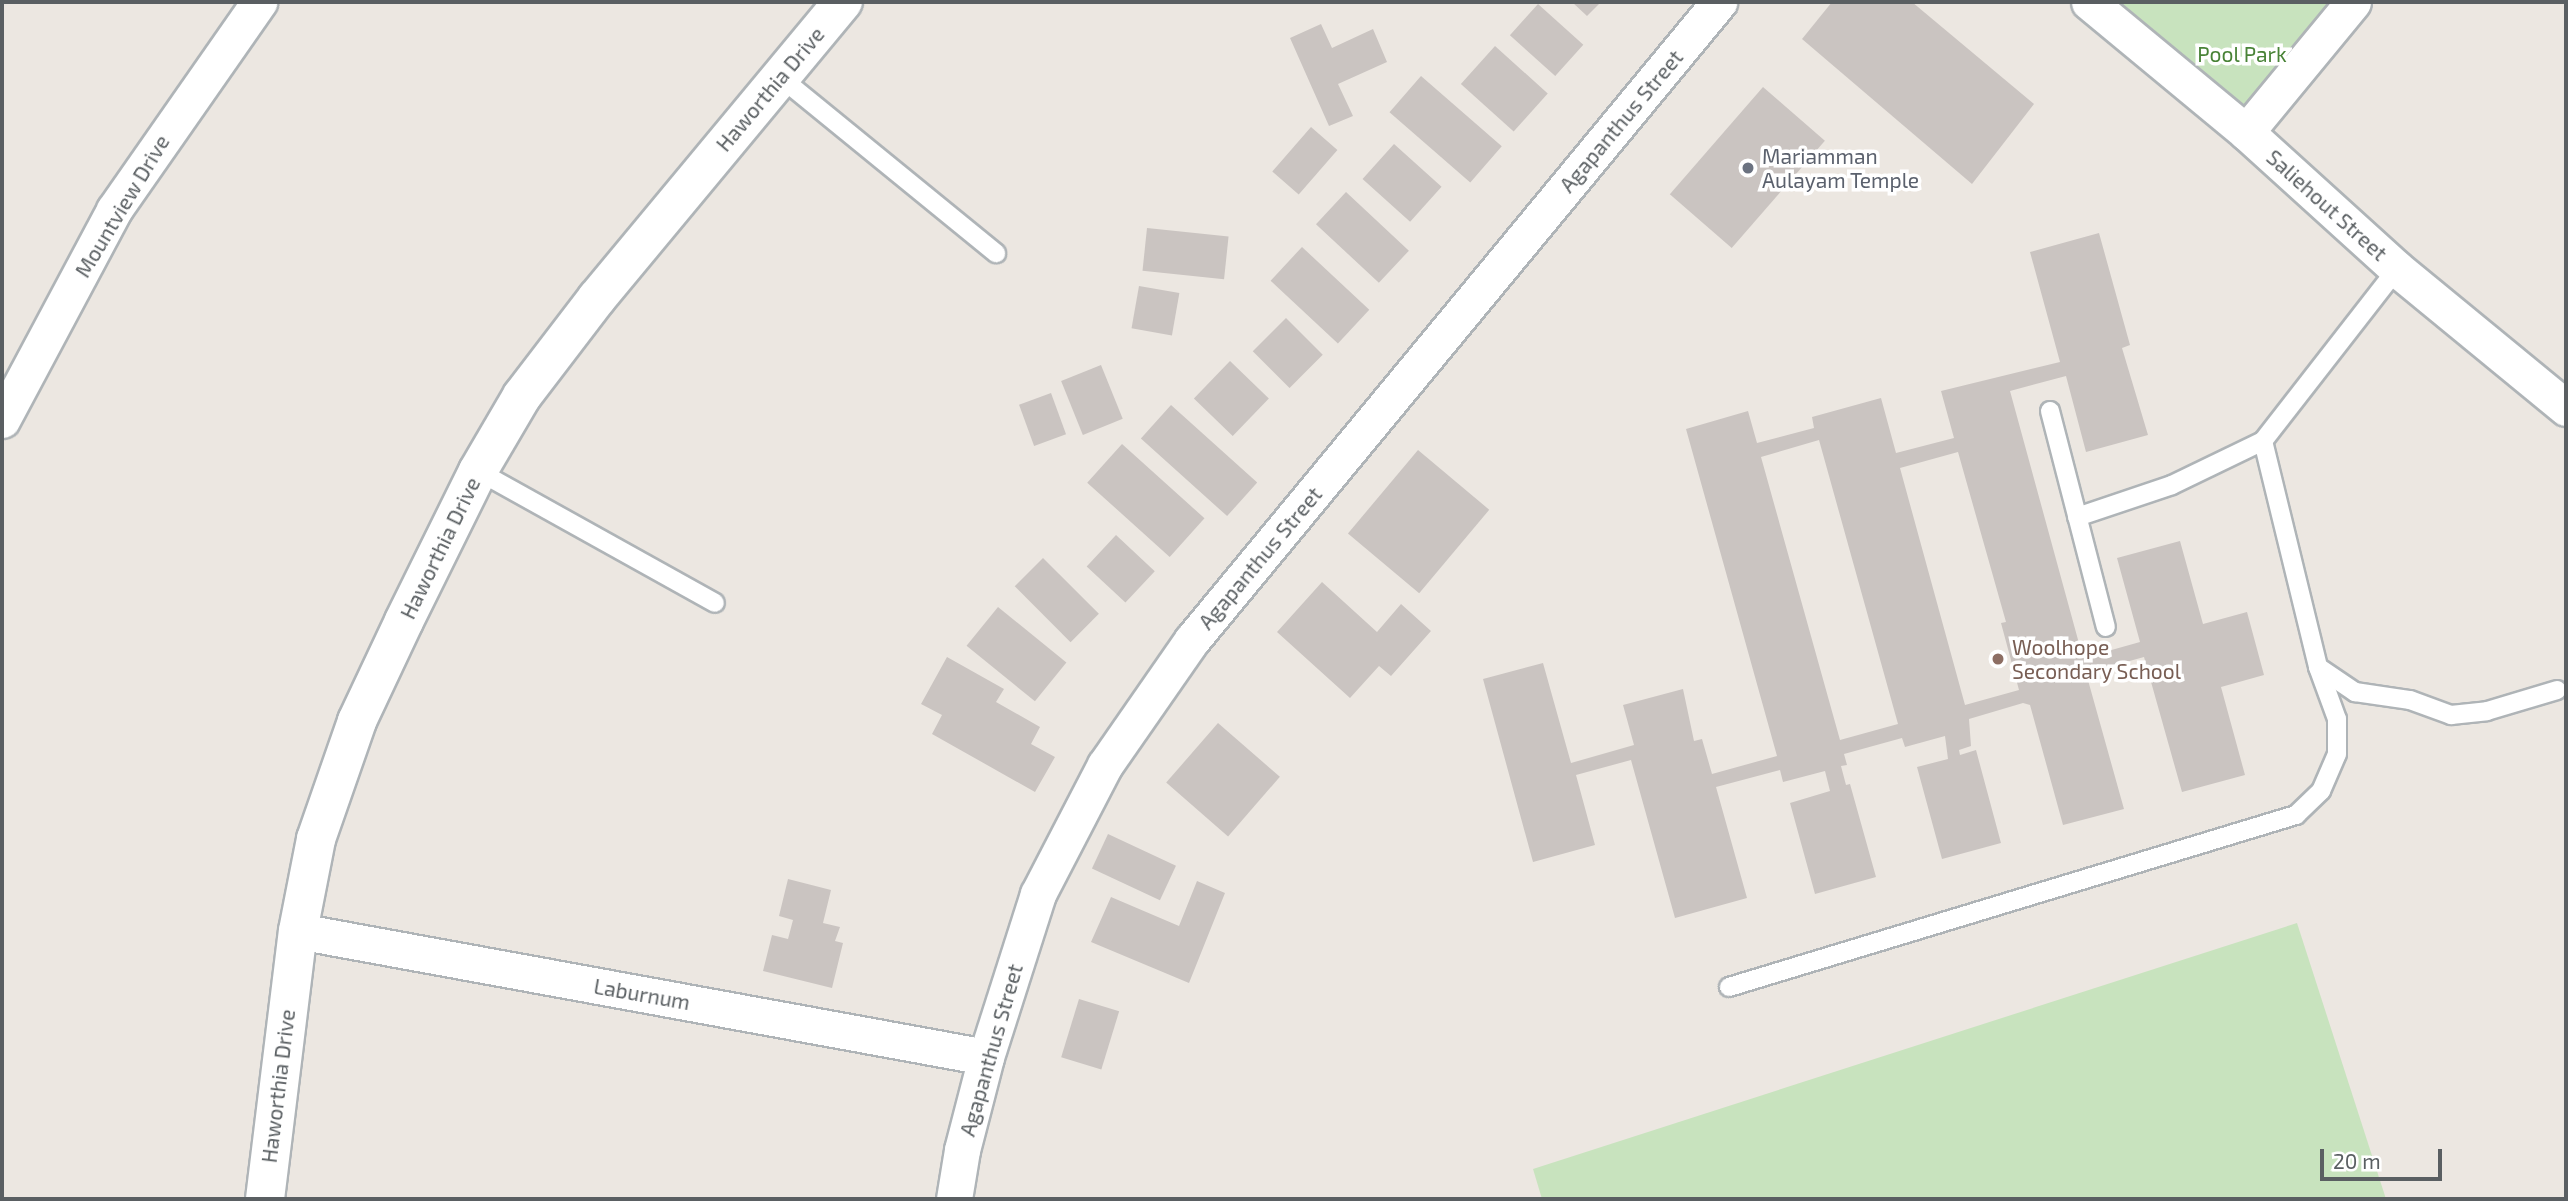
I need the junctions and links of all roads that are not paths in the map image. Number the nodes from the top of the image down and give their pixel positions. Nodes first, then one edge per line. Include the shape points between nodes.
1 (259, 2) edge
2 (842, 2) edge
3 (1719, 2) edge
4 (2089, 2) edge
5 (2353, 2) edge
6 (780, 77) junction
7 (2246, 132) junction
8 (996, 253) dead end
9 (2397, 269) junction
10 (2566, 408) edge
11 (2050, 411) dead end
12 (2, 420) edge
13 (2263, 441) junction
14 (478, 471) junction
15 (2077, 517) junction
16 (715, 603) dead end
17 (2106, 627) dead end
18 (2318, 667) junction
19 (2557, 690) dead end
20 (298, 931) junction
21 (1729, 988) dead end
22 (986, 1058) junction
23 (265, 1199) edge
24 (954, 1199) edge

1 - 12 street, Mountview Drive via 114,210
2 - 6 street, Haworthia Drive
3 - 22 street, Agapanthus Street via 1192,640 1113,754 1038,894
4 - 7 street, Saliehout Street
5 - 7 street
6 - 8 lane
6 - 14 street, Haworthia Drive via 597,298 522,396
7 - 9 street, Saliehout Street
9 - 10 street, Saliehout Street
9 - 13 lane
11 - 15 lane
13 - 15 lane via 2172,485
13 - 18 lane
14 - 16 lane
14 - 20 street, Haworthia Drive via 357,721 316,839
15 - 17 lane
18 - 19 lane via 2355,692 2410,699 2451,715 2487,711
18 - 21 lane via 2337,719 2337,754 2321,791 2296,816
20 - 22 street, Laburnum
20 - 23 street, Haworthia Drive
22 - 24 street, Agapanthus Street via 961,1150

